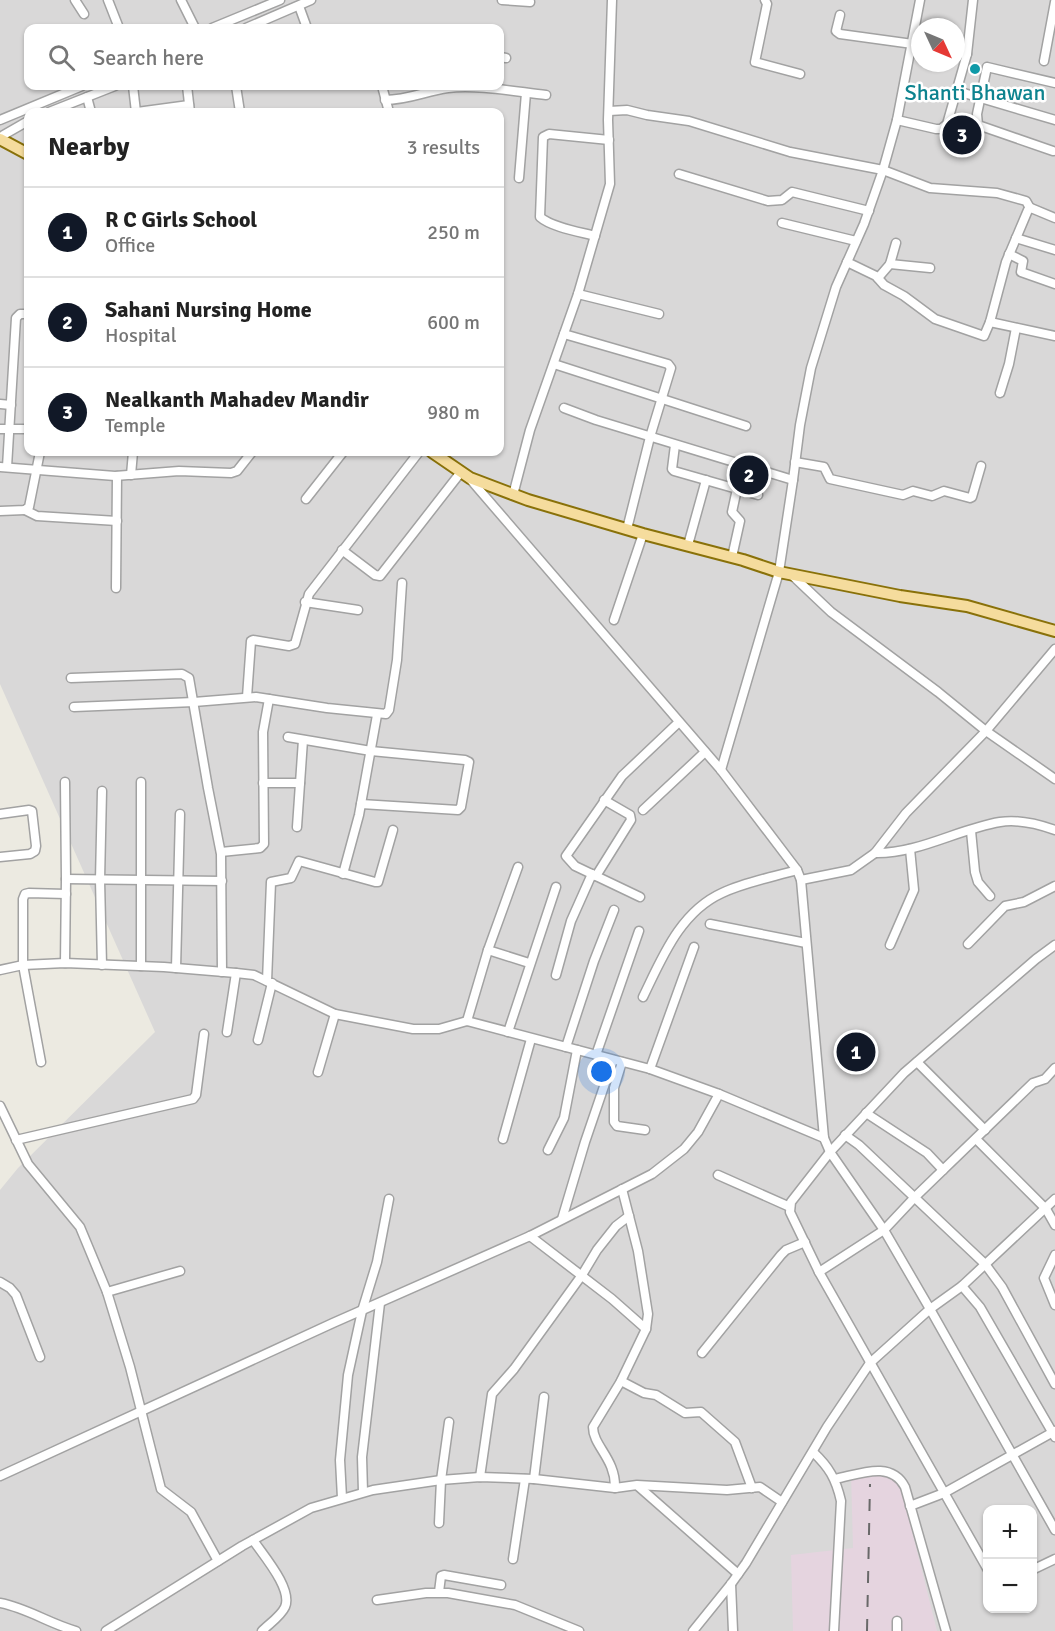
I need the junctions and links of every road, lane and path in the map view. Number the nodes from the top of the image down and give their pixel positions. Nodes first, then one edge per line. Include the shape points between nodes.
1 (75, 0) edge
2 (108, 0) edge
3 (181, 0) edge
4 (280, 0) edge
5 (311, 0) edge
6 (502, 0) edge
7 (612, 0) edge
8 (765, 0) edge
9 (920, 0) edge
10 (974, 0) edge
11 (531, 2) dead end
12 (1055, 2) edge
13 (299, 6) junction
14 (84, 14) dead end
15 (840, 15) dead end
16 (918, 18) edge
17 (117, 24) edge
18 (193, 24) edge
19 (222, 24) edge
20 (256, 24) edge
21 (306, 24) edge
22 (911, 43) edge
23 (967, 54) joint
24 (1044, 61) dead end
25 (911, 64) edge
26 (800, 74) dead end
27 (1055, 83) edge
28 (72, 90) edge
29 (105, 90) edge
30 (134, 90) edge
31 (187, 90) edge
32 (237, 90) edge
33 (383, 90) edge
34 (438, 90) edge
35 (493, 90) edge
36 (957, 91) junction
37 (526, 93) junction
38 (546, 95) dead end
39 (87, 97) junction
40 (981, 97) junction
41 (385, 100) junction
42 (29, 108) edge
43 (59, 108) edge
44 (90, 108) edge
45 (136, 108) edge
46 (189, 108) edge
47 (239, 108) edge
48 (387, 108) edge
49 (24, 110) edge
50 (609, 111) junction
51 (0, 120) edge
52 (897, 120) junction
53 (1055, 120) edge
54 (24, 123) edge
55 (0, 138) edge
56 (609, 140) junction
57 (24, 152) edge
58 (1054, 153) edge
59 (883, 170) junction
60 (679, 174) dead end
61 (519, 178) dead end
62 (1030, 208) junction
63 (869, 211) junction
64 (1055, 218) edge
65 (782, 223) dead end
66 (596, 236) junction
67 (1016, 238) junction
68 (856, 241) junction
69 (896, 243) dead end
70 (1055, 250) edge
71 (1009, 254) junction
72 (847, 262) junction
73 (890, 264) junction
74 (930, 268) dead end
75 (878, 278) junction
76 (1055, 284) edge
77 (578, 294) junction
78 (24, 314) edge
79 (659, 314) dead end
80 (990, 322) junction
81 (1016, 328) junction
82 (564, 334) junction
83 (1055, 336) edge
84 (554, 364) junction
85 (1000, 393) dead end
86 (662, 400) junction
87 (0, 404) edge
88 (11, 405) junction
89 (564, 408) dead end
90 (746, 426) dead end
91 (0, 429) edge
92 (10, 429) junction
93 (24, 429) edge
94 (650, 437) junction
95 (675, 445) junction
96 (39, 456) edge
97 (132, 456) edge
98 (249, 456) edge
99 (340, 456) edge
100 (416, 456) edge
101 (438, 456) edge
102 (795, 462) junction
103 (981, 466) dead end
104 (4, 467) edge
105 (36, 470) junction
106 (131, 475) junction
107 (466, 475) junction
108 (117, 476) junction
109 (706, 480) junction
110 (793, 480) junction
111 (737, 489) junction
112 (513, 495) junction
113 (758, 495) dead end
114 (306, 499) dead end
115 (25, 510) junction
116 (0, 511) edge
117 (117, 522) junction
118 (627, 529) junction
119 (643, 534) junction
120 (688, 546) junction
121 (342, 550) junction
122 (732, 557) junction
123 (779, 572) junction
124 (793, 576) junction
125 (402, 583) dead end
126 (116, 588) dead end
127 (305, 602) junction
128 (358, 610) dead end
129 (614, 620) dead end
130 (1055, 631) edge
131 (1055, 649) edge
132 (71, 678) dead end
133 (247, 697) junction
134 (269, 699) junction
135 (194, 702) junction
136 (74, 707) dead end
137 (377, 714) junction
138 (679, 722) junction
139 (986, 731) junction
140 (288, 737) dead end
141 (303, 740) junction
142 (371, 751) junction
143 (705, 752) junction
144 (721, 770) junction
145 (1055, 779) edge
146 (64, 782) dead end
147 (141, 782) dead end
148 (263, 783) junction
149 (300, 783) junction
150 (102, 791) dead end
151 (604, 800) junction
152 (361, 804) junction
153 (643, 810) dead end
154 (0, 814) edge
155 (180, 814) dead end
156 (297, 827) dead end
157 (393, 830) dead end
158 (1055, 830) edge
159 (970, 831) junction
160 (909, 849) junction
161 (221, 852) junction
162 (875, 853) junction
163 (0, 857) edge
164 (518, 867) dead end
165 (797, 870) junction
166 (343, 874) junction
167 (594, 875) junction
168 (66, 879) junction
169 (100, 880) junction
170 (142, 880) junction
171 (222, 880) junction
172 (801, 880) junction
173 (178, 881) junction
174 (1055, 886) edge
175 (556, 887) dead end
176 (66, 894) junction
177 (990, 896) dead end
178 (640, 897) dead end
179 (614, 910) dead end
180 (710, 924) dead end
181 (639, 931) dead end
182 (806, 943) junction
183 (968, 944) dead end
184 (890, 945) dead end
185 (1055, 945) edge
186 (694, 947) dead end
187 (488, 950) junction
188 (65, 963) junction
189 (530, 963) junction
190 (23, 965) junction
191 (102, 965) junction
192 (141, 966) junction
193 (176, 968) junction
194 (0, 970) edge
195 (222, 972) junction
196 (236, 973) junction
197 (556, 975) dead end
198 (269, 982) junction
199 (643, 997) dead end
200 (334, 1014) junction
201 (467, 1022) junction
202 (226, 1032) dead end
203 (508, 1032) junction
204 (204, 1034) dead end
205 (531, 1039) junction
206 (258, 1040) dead end
207 (566, 1047) junction
208 (577, 1050) junction
209 (596, 1055) junction
210 (618, 1061) junction
211 (41, 1062) dead end
212 (917, 1062) junction
213 (1055, 1068) edge
214 (650, 1069) junction
215 (318, 1072) dead end
216 (719, 1094) junction
217 (0, 1108) edge
218 (866, 1113) junction
219 (645, 1130) dead end
220 (985, 1130) junction
221 (845, 1135) junction
222 (824, 1138) junction
223 (503, 1139) dead end
224 (976, 1139) junction
225 (16, 1140) junction
226 (548, 1150) dead end
227 (830, 1152) junction
228 (943, 1170) junction
229 (718, 1175) dead end
230 (622, 1189) junction
231 (915, 1197) junction
232 (389, 1199) dead end
233 (1055, 1199) edge
234 (790, 1207) junction
235 (1046, 1209) junction
236 (629, 1216) junction
237 (562, 1219) junction
238 (1055, 1225) edge
239 (884, 1230) junction
240 (530, 1236) junction
241 (805, 1242) junction
242 (1055, 1255) edge
243 (985, 1264) junction
244 (180, 1271) dead end
245 (819, 1272) junction
246 (582, 1275) junction
247 (0, 1282) edge
248 (962, 1286) junction
249 (107, 1292) junction
250 (380, 1303) junction
251 (1055, 1305) edge
252 (930, 1309) junction
253 (362, 1311) junction
254 (646, 1329) junction
255 (702, 1353) dead end
256 (40, 1357) dead end
257 (870, 1363) junction
258 (621, 1381) junction
259 (1055, 1384) edge
260 (544, 1397) dead end
261 (140, 1410) junction
262 (449, 1422) dead end
263 (1054, 1433) edge
264 (813, 1452) junction
265 (1013, 1454) junction
266 (0, 1476) edge
267 (480, 1477) junction
268 (529, 1479) junction
269 (835, 1479) junction
270 (441, 1480) junction
271 (637, 1485) junction
272 (615, 1488) junction
273 (752, 1488) junction
274 (363, 1492) junction
275 (944, 1492) junction
276 (342, 1498) junction
277 (782, 1502) junction
278 (910, 1506) junction
279 (439, 1523) dead end
280 (1055, 1530) edge
281 (253, 1540) junction
282 (513, 1559) dead end
283 (1055, 1559) edge
284 (218, 1561) junction
285 (983, 1563) edge
286 (1037, 1568) edge
287 (738, 1574) junction
288 (731, 1584) junction
289 (501, 1585) dead end
290 (439, 1592) junction
291 (377, 1600) dead end
292 (0, 1603) edge
293 (897, 1621) dead end
294 (76, 1631) edge
295 (106, 1631) edge
296 (262, 1631) edge
297 (579, 1631) edge
298 (693, 1631) edge
299 (733, 1631) edge
300 (834, 1631) edge
301 (897, 1631) edge
302 (945, 1631) edge

1 - 14 street
2 - 17 street
3 - 18 street
4 - 19 street
5 - 13 street
6 - 11 street
7 - 50 street
8 - 26 street via 755,62
9 - 16 street
10 - 23 street
12 - 24 street
13 - 20 street
13 - 21 street
15 - 22 street via 836,31 840,34
23 - 36 street
25 - 52 street
27 - 40 street via 987,67
28 - 42 street
29 - 39 street
30 - 45 street
31 - 46 street
32 - 47 street
33 - 41 street
34 - 41 street
35 - 37 street
36 - 40 street
36 - 52 street via 947,124 941,129
37 - 38 street
37 - 61 street
39 - 43 street
39 - 44 street
40 - 53 street
40 - 58 street via 978,125
41 - 48 street
49 - 51 street
50 - 56 street
50 - 59 street via 631,110 689,122 790,152
52 - 59 street
54 - 55 street
55 - 57 main road
56 - 66 street via 610,184
56 - 66 street via 549,134 543,137 540,217
59 - 62 street via 930,188 997,193 1026,201
59 - 63 street
60 - 63 street via 768,201 783,200 792,192
62 - 64 street
62 - 67 street
63 - 68 street
65 - 68 street
66 - 77 street
67 - 70 street
67 - 71 street
68 - 72 street
69 - 73 street
71 - 76 street via 1023,261 1021,272
71 - 80 street
72 - 75 street
72 - 102 street via 811,368
73 - 74 street
73 - 75 street
75 - 80 street via 939,321 984,336
77 - 79 street
77 - 82 street
78 - 88 street via 16,318
80 - 81 street
81 - 83 street
81 - 85 street
82 - 84 street
82 - 86 street via 668,364 671,369
84 - 86 street
84 - 112 street via 530,430
86 - 90 street
86 - 94 street
87 - 88 street
88 - 92 street
89 - 94 street
91 - 92 street
92 - 93 street
92 - 104 street
94 - 95 street
94 - 118 street
95 - 109 street via 672,470
95 - 110 street
96 - 105 street
97 - 106 street
98 - 106 street via 231,473 178,471
99 - 114 street
100 - 121 street
101 - 107 main road
102 - 103 street via 824,467 830,479 903,495 913,491 932,496 944,491 970,498
102 - 110 street
104 - 105 street
105 - 108 street
105 - 115 street via 31,500
106 - 108 street
107 - 112 main road
107 - 121 street via 380,576
107 - 138 street
108 - 117 street
109 - 111 street
109 - 120 street
110 - 123 street
111 - 113 street
111 - 122 street via 732,512 740,521
112 - 118 main road
115 - 116 street
115 - 117 street via 37,516
117 - 126 street
118 - 119 main road
119 - 120 main road
119 - 129 street
120 - 122 main road
121 - 127 street
122 - 123 main road
123 - 124 main road
123 - 144 street
124 - 130 main road via 967,606
124 - 139 street via 831,612
125 - 137 street via 389,710
127 - 128 street
127 - 133 street via 293,645 253,640 250,643
131 - 139 street
132 - 135 street via 186,675
133 - 134 street
133 - 135 street
134 - 137 street
134 - 148 street via 263,732
135 - 136 street
135 - 161 street
137 - 142 street
138 - 143 street
138 - 151 street via 622,776
139 - 145 street
139 - 162 street via 906,813
140 - 141 street
141 - 142 street
141 - 149 street
142 - 152 street
142 - 152 street via 465,759 470,766 458,810
143 - 144 street
143 - 153 street
144 - 165 street
146 - 168 street
147 - 170 street
148 - 149 street
148 - 161 street via 264,844 260,848
149 - 156 street
150 - 169 street
151 - 167 street via 631,819
151 - 167 street via 566,856
152 - 166 street
154 - 163 street via 30,810 36,846 30,854
155 - 173 street
157 - 166 street via 378,882
158 - 159 street via 1015,821
159 - 160 street
159 - 177 street via 978,882
160 - 162 street
160 - 184 street via 914,890
161 - 171 street
162 - 172 street via 851,870
164 - 187 street
165 - 172 street
165 - 199 street via 723,892 687,918
166 - 198 street via 299,861 292,877 271,882
167 - 178 street
167 - 197 street via 571,921
168 - 169 street
168 - 176 street
169 - 170 street
169 - 191 street
170 - 173 street
170 - 192 street
171 - 173 street
171 - 195 street
172 - 182 street
173 - 193 street
174 - 183 street via 1024,902 1005,906
175 - 189 street
176 - 188 street
176 - 190 street via 24,896
179 - 207 street
180 - 182 street
181 - 209 street
182 - 222 street
185 - 212 street
186 - 214 street
187 - 189 street
187 - 201 street
188 - 190 street
188 - 191 street
189 - 203 street
190 - 194 street
190 - 211 street
191 - 192 street
192 - 193 street
193 - 195 street
195 - 196 street
196 - 198 street
196 - 202 street
198 - 200 street
198 - 206 street
200 - 201 street via 413,1029 439,1029
200 - 215 street
201 - 203 street
203 - 205 street
204 - 225 street via 193,1099
205 - 207 street
205 - 223 street
207 - 208 street
208 - 209 street
208 - 226 street via 564,1118
209 - 210 street
210 - 214 street
210 - 219 street via 614,1122 617,1126
210 - 237 street via 585,1142
212 - 218 street
212 - 220 street
213 - 220 street via 1045,1079 1033,1083
214 - 216 street
216 - 222 street
216 - 230 street via 684,1149 652,1174
217 - 225 street
218 - 221 street
218 - 228 street via 922,1150
220 - 224 street
221 - 227 street
221 - 231 street
222 - 227 street
224 - 228 street
224 - 235 street
225 - 249 street via 28,1164 80,1227
227 - 234 street
227 - 239 street
228 - 231 street
229 - 234 street
230 - 236 street
230 - 237 street
231 - 239 street
231 - 243 street
232 - 253 street via 377,1262
233 - 235 street
234 - 241 street
235 - 238 street
235 - 243 street
236 - 246 street via 606,1238
236 - 254 street via 648,1310
237 - 240 street
239 - 245 street
239 - 252 street
240 - 246 street
240 - 250 street
241 - 245 street
241 - 255 street via 781,1255
242 - 251 street via 1044,1278
243 - 248 street
243 - 259 street via 1002,1287
244 - 249 street
245 - 257 street
246 - 254 street
246 - 267 street via 492,1394
247 - 256 street via 16,1295
248 - 252 street
248 - 263 street via 980,1307
249 - 261 street
250 - 253 street
250 - 274 street via 362,1457
252 - 257 street
252 - 265 street
253 - 261 street
253 - 276 street via 348,1375 341,1446
254 - 258 street
257 - 264 street
257 - 275 street
258 - 272 street via 592,1427 612,1466
258 - 273 street via 656,1395 685,1413 702,1412 735,1442
260 - 268 street
261 - 266 street
261 - 284 street via 161,1490 191,1512
262 - 270 street
263 - 265 street
264 - 269 street
264 - 277 street
265 - 275 street
265 - 280 street
267 - 268 street
267 - 270 street
268 - 272 street
268 - 282 street
269 - 278 street via 881,1470 891,1472 901,1479
269 - 300 street via 841,1512
270 - 274 street
270 - 279 street
271 - 272 street
271 - 273 street
271 - 287 street
273 - 277 street via 764,1489
274 - 276 street
275 - 278 street
275 - 285 street
276 - 281 street via 311,1508
277 - 287 street
278 - 302 street
281 - 284 street
281 - 296 street via 287,1598 282,1612
283 - 286 street
284 - 295 street
287 - 288 street
288 - 298 street
288 - 299 street
289 - 290 street via 444,1575
290 - 291 street
290 - 297 street via 515,1605
292 - 294 street
293 - 301 street

